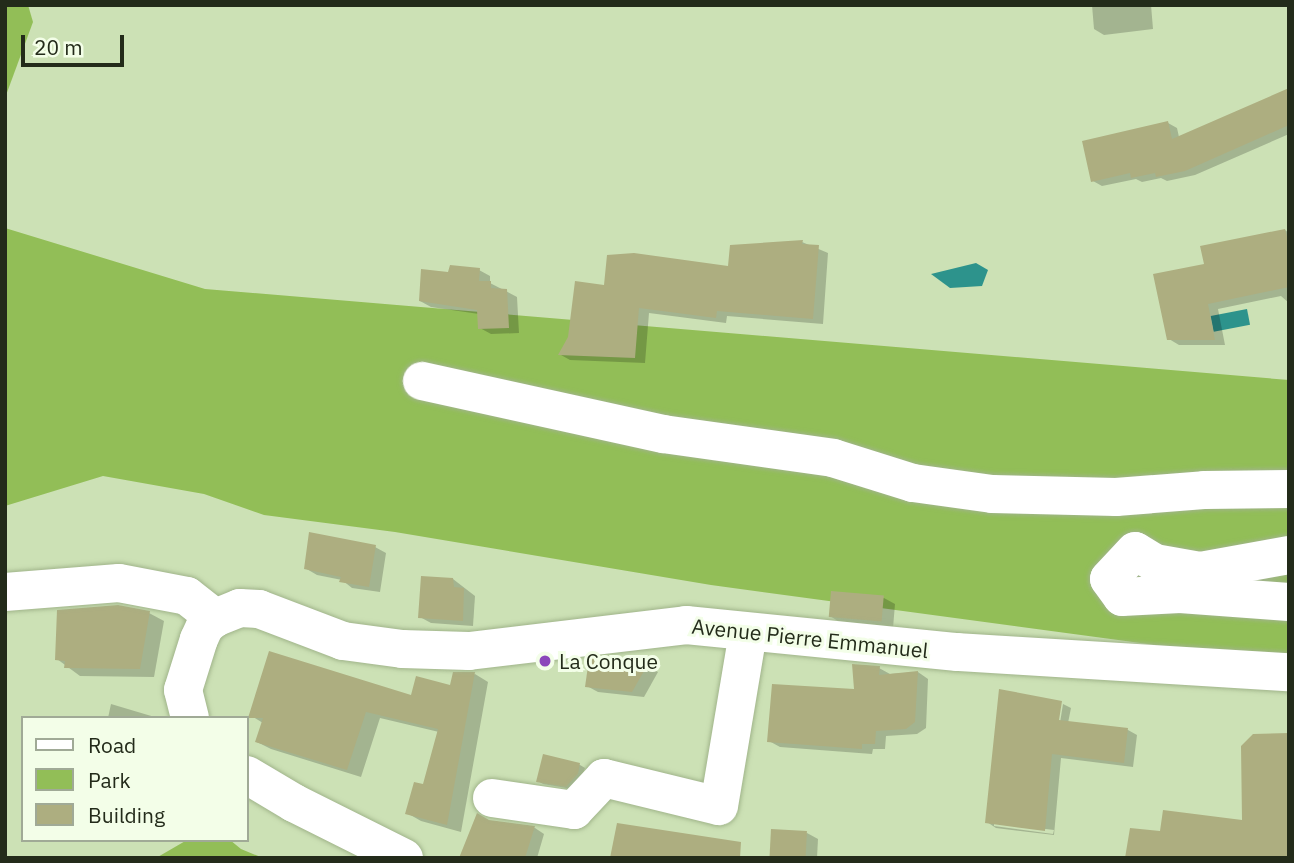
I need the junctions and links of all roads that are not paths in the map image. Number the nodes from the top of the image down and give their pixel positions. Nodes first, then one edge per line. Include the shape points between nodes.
1 (422, 381) dead end
2 (1289, 489) edge
3 (1289, 555) edge
4 (5, 592) edge
5 (1289, 601) edge
6 (215, 618) junction
7 (748, 632) junction
8 (1289, 672) edge
9 (189, 716) edge
10 (248, 776) edge
11 (492, 798) dead end
12 (404, 858) edge

1 - 2 street via 663,434 833,458 913,483 992,494 1116,497
3 - 5 street via 1200,570 1156,563 1135,551 1108,579 1122,597 1180,594
4 - 6 street via 119,583 187,596
6 - 7 street, Avenue Pierre Emmanuel via 240,608 259,609 342,641 469,651 686,625
6 - 9 street via 199,639 183,690
7 - 8 street, Avenue Pierre Emmanuel via 958,652
7 - 11 street via 719,806 604,778 574,810
10 - 12 street

